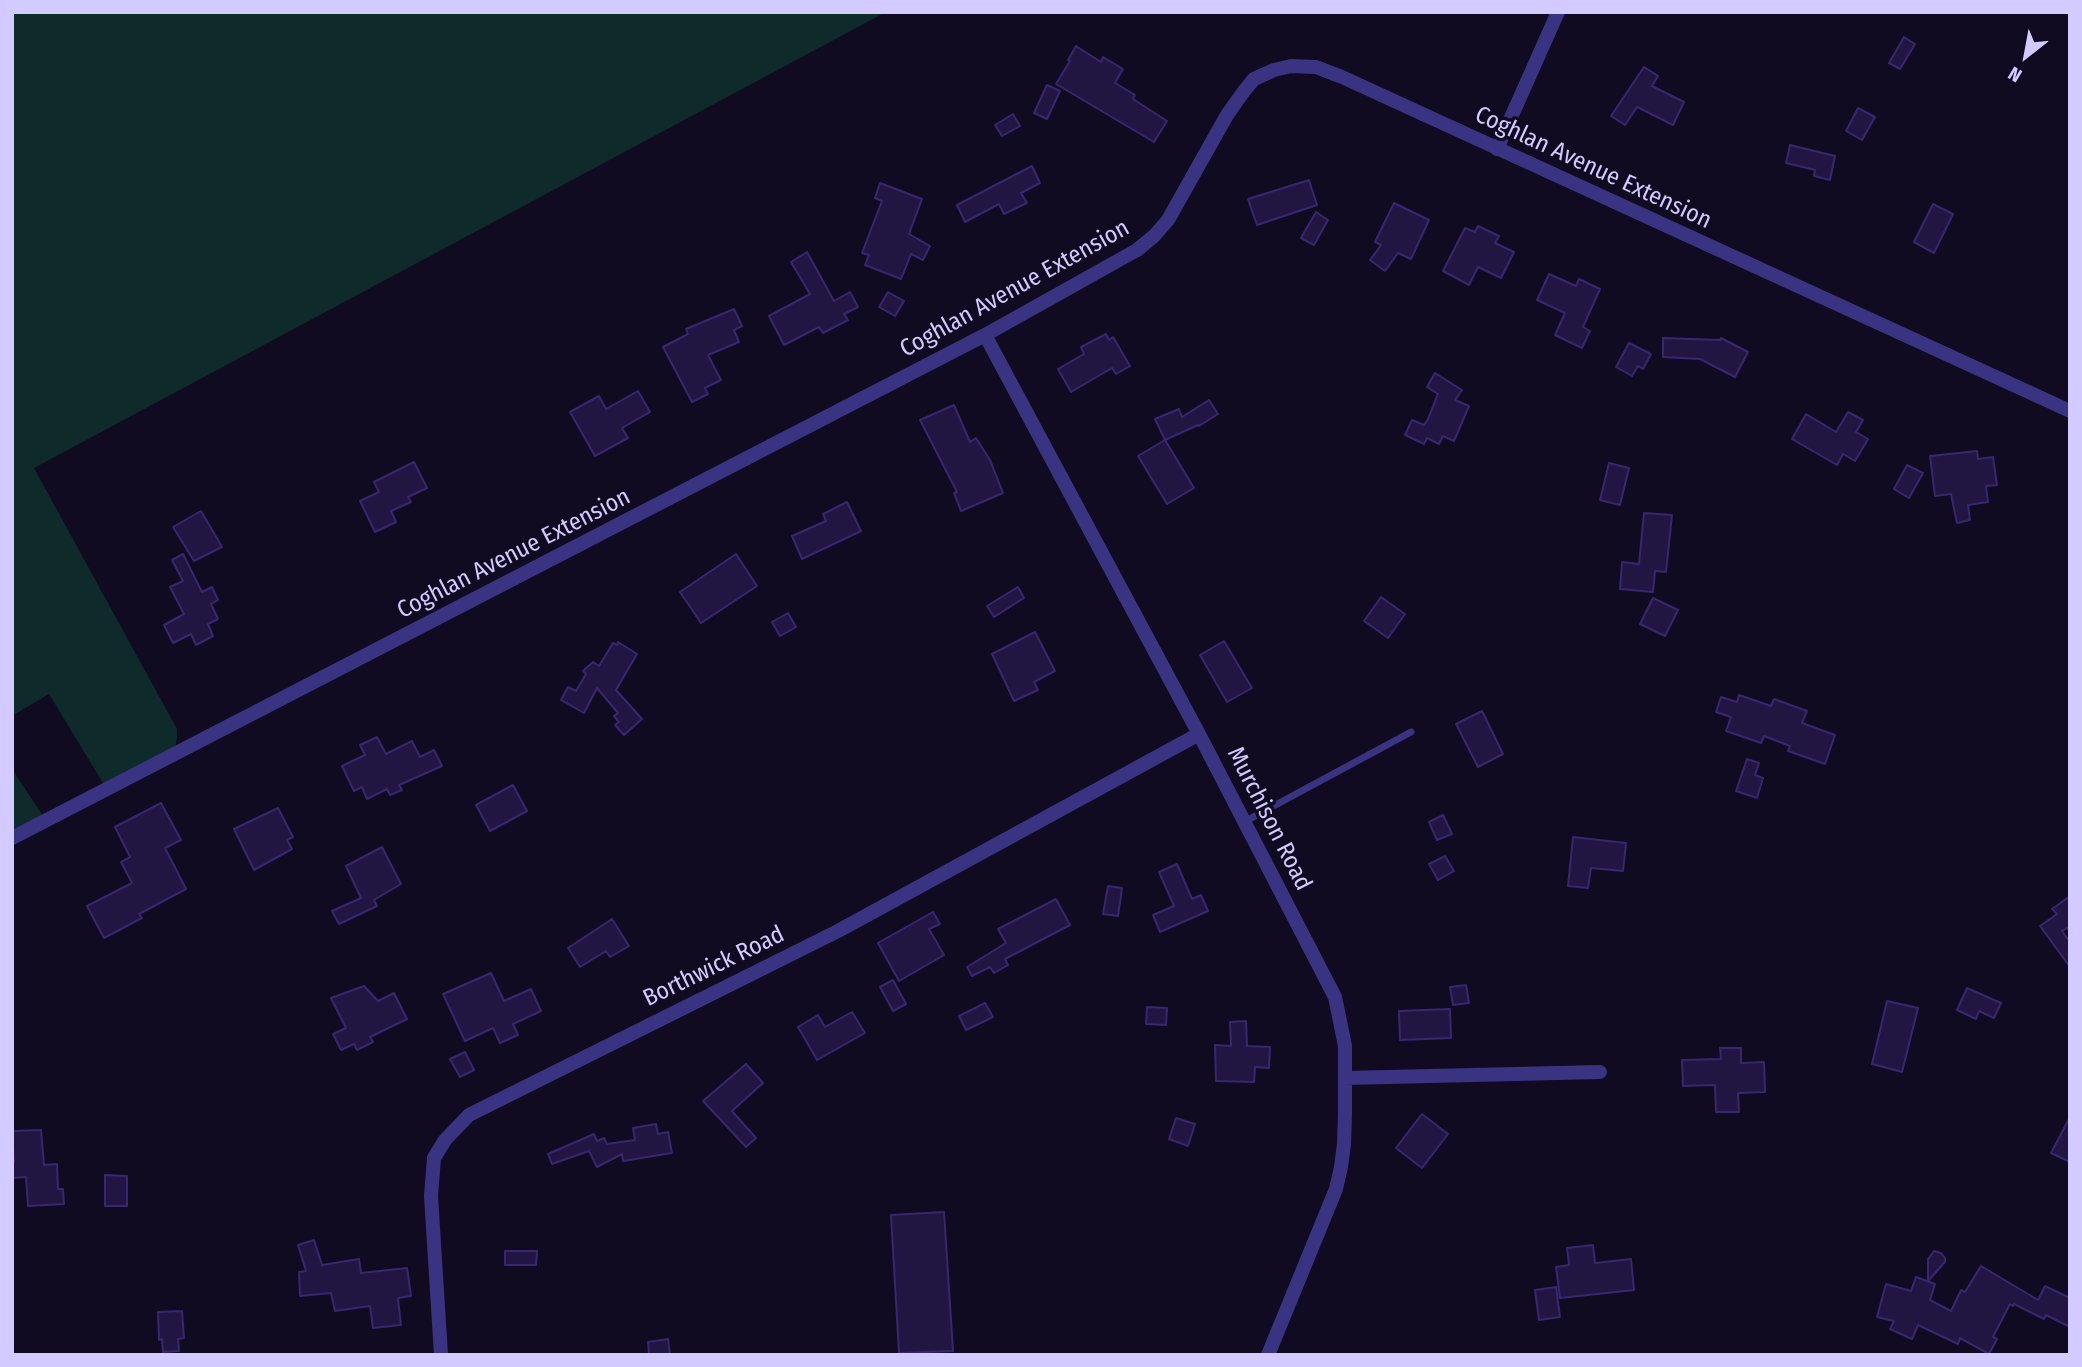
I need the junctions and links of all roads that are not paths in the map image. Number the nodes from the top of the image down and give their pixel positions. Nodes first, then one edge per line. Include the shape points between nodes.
1 (1558, 12) edge
2 (1497, 149) junction
3 (985, 335) junction
4 (2070, 411) edge
5 (1411, 732) dead end
6 (1199, 734) junction
7 (1244, 822) junction
8 (12, 838) edge
9 (1600, 1072) dead end
10 (1345, 1078) junction
11 (441, 1355) edge
12 (1268, 1355) edge

1 - 2 street
2 - 3 street, Coghlan Avenue Extension via 1316,67 1274,70 1254,79 1237,100 1180,201 1154,236
2 - 4 street, Coghlan Avenue Extension
3 - 6 street, Murchison Road
3 - 8 street, Coghlan Avenue Extension
5 - 7 lane
6 - 7 street, Murchison Road
6 - 11 street, Borthwick Road via 838,931 469,1115 434,1158 431,1196
7 - 10 street, Murchison Road via 1335,998 1345,1046
9 - 10 street
10 - 12 street, Murchison Road via 1344,1144 1336,1189

